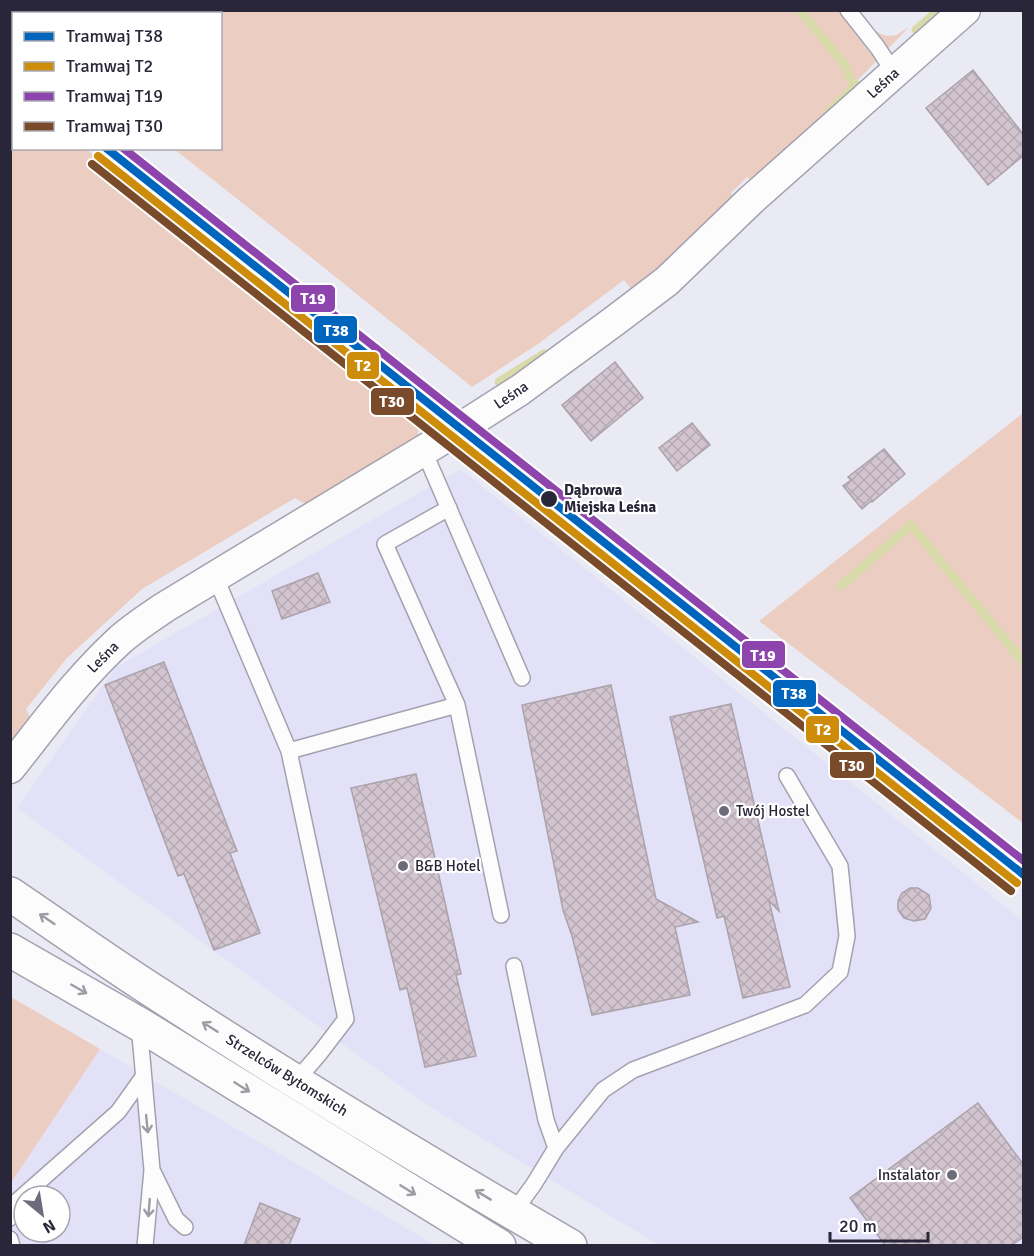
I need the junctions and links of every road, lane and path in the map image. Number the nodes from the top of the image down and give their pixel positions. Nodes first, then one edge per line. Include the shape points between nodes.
1 (848, 10) edge
2 (965, 10) edge
3 (894, 73) junction
4 (424, 451) junction
5 (449, 508) junction
6 (215, 576) junction
7 (522, 678) dead end
8 (457, 705) junction
9 (289, 751) junction
10 (10, 768) edge
11 (788, 776) dead end
12 (10, 894) edge
13 (501, 915) dead end
14 (10, 950) edge
15 (514, 966) dead end
16 (139, 1024) junction
17 (143, 1077) junction
18 (295, 1082) junction
19 (556, 1148) junction
20 (152, 1170) junction
21 (513, 1213) junction
22 (10, 1218) edge
23 (185, 1227) dead end
24 (10, 1239) edge
25 (492, 1244) edge
26 (12, 1245) edge
27 (145, 1245) edge
28 (570, 1245) edge

1 - 3 lane
2 - 3 street, Leśna
3 - 4 street, Leśna via 667,281 520,390
4 - 5 lane
4 - 6 street, Leśna
5 - 7 lane
5 - 8 lane via 385,544
6 - 9 lane
6 - 10 street, Leśna via 118,642 80,681
8 - 9 lane
8 - 13 lane
9 - 18 lane via 346,1019
11 - 19 lane via 840,866 847,936 840,972 805,1005 633,1070 603,1090
18 -> 12 main road, Strzelców Bytomskich
14 -> 16 main road
15 - 19 lane via 546,1120
16 - 17 lane
16 -> 25 main road
17 -> 20 lane
17 - 22 lane via 118,1112 16,1202
21 -> 18 main road, Strzelców Bytomskich
19 - 21 lane
20 - 23 lane via 176,1219
20 -> 27 lane
21 - 28 main road, Strzelców Bytomskich
24 - 26 lane

